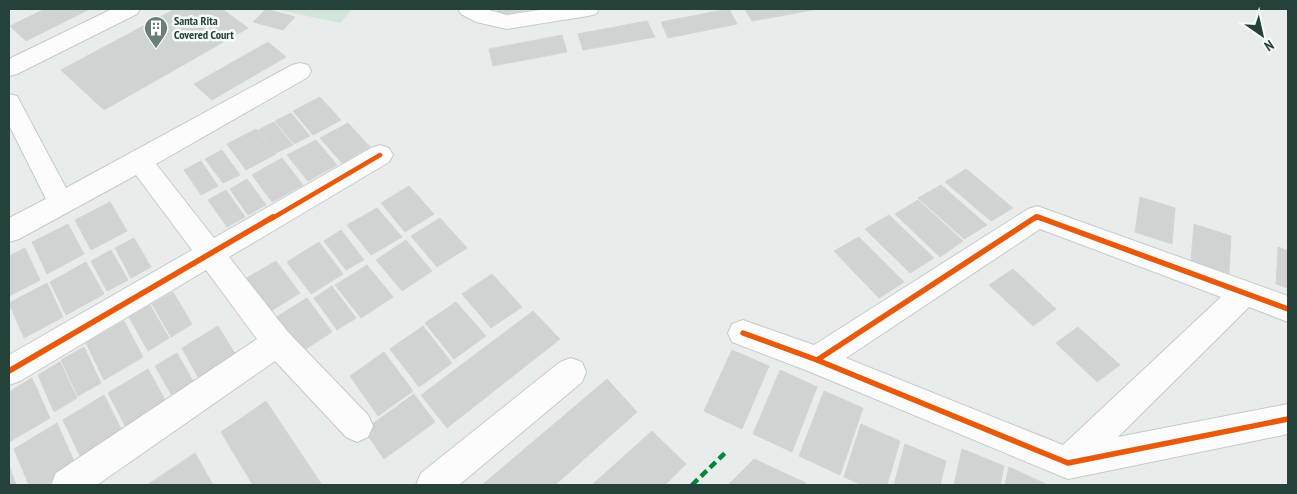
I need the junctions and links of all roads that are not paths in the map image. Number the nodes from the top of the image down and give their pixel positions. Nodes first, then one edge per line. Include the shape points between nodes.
1 (129, 9) edge
2 (468, 9) edge
3 (588, 9) edge
4 (9, 68) edge
5 (300, 71) dead end
6 (9, 102) edge
7 (380, 155) dead end
8 (140, 161) junction
9 (61, 203) junction
10 (9, 231) edge
11 (211, 253) junction
12 (1244, 293) junction
13 (1288, 309) edge
14 (743, 333) dead end
15 (277, 342) junction
16 (817, 360) junction
17 (9, 371) edge
18 (571, 372) dead end
19 (1288, 419) edge
20 (357, 426) dead end
21 (1068, 463) junction
22 (68, 485) edge
23 (433, 485) edge

1 - 4 street
2 - 3 street via 484,18 507,22
5 - 8 street
6 - 9 street
7 - 11 street
8 - 9 street
8 - 11 street
9 - 10 street
11 - 15 street
11 - 17 street
12 - 13 street
12 - 16 street via 1037,217
12 - 21 street
14 - 16 street
15 - 20 street
15 - 22 street
16 - 21 street
18 - 23 street
19 - 21 street

